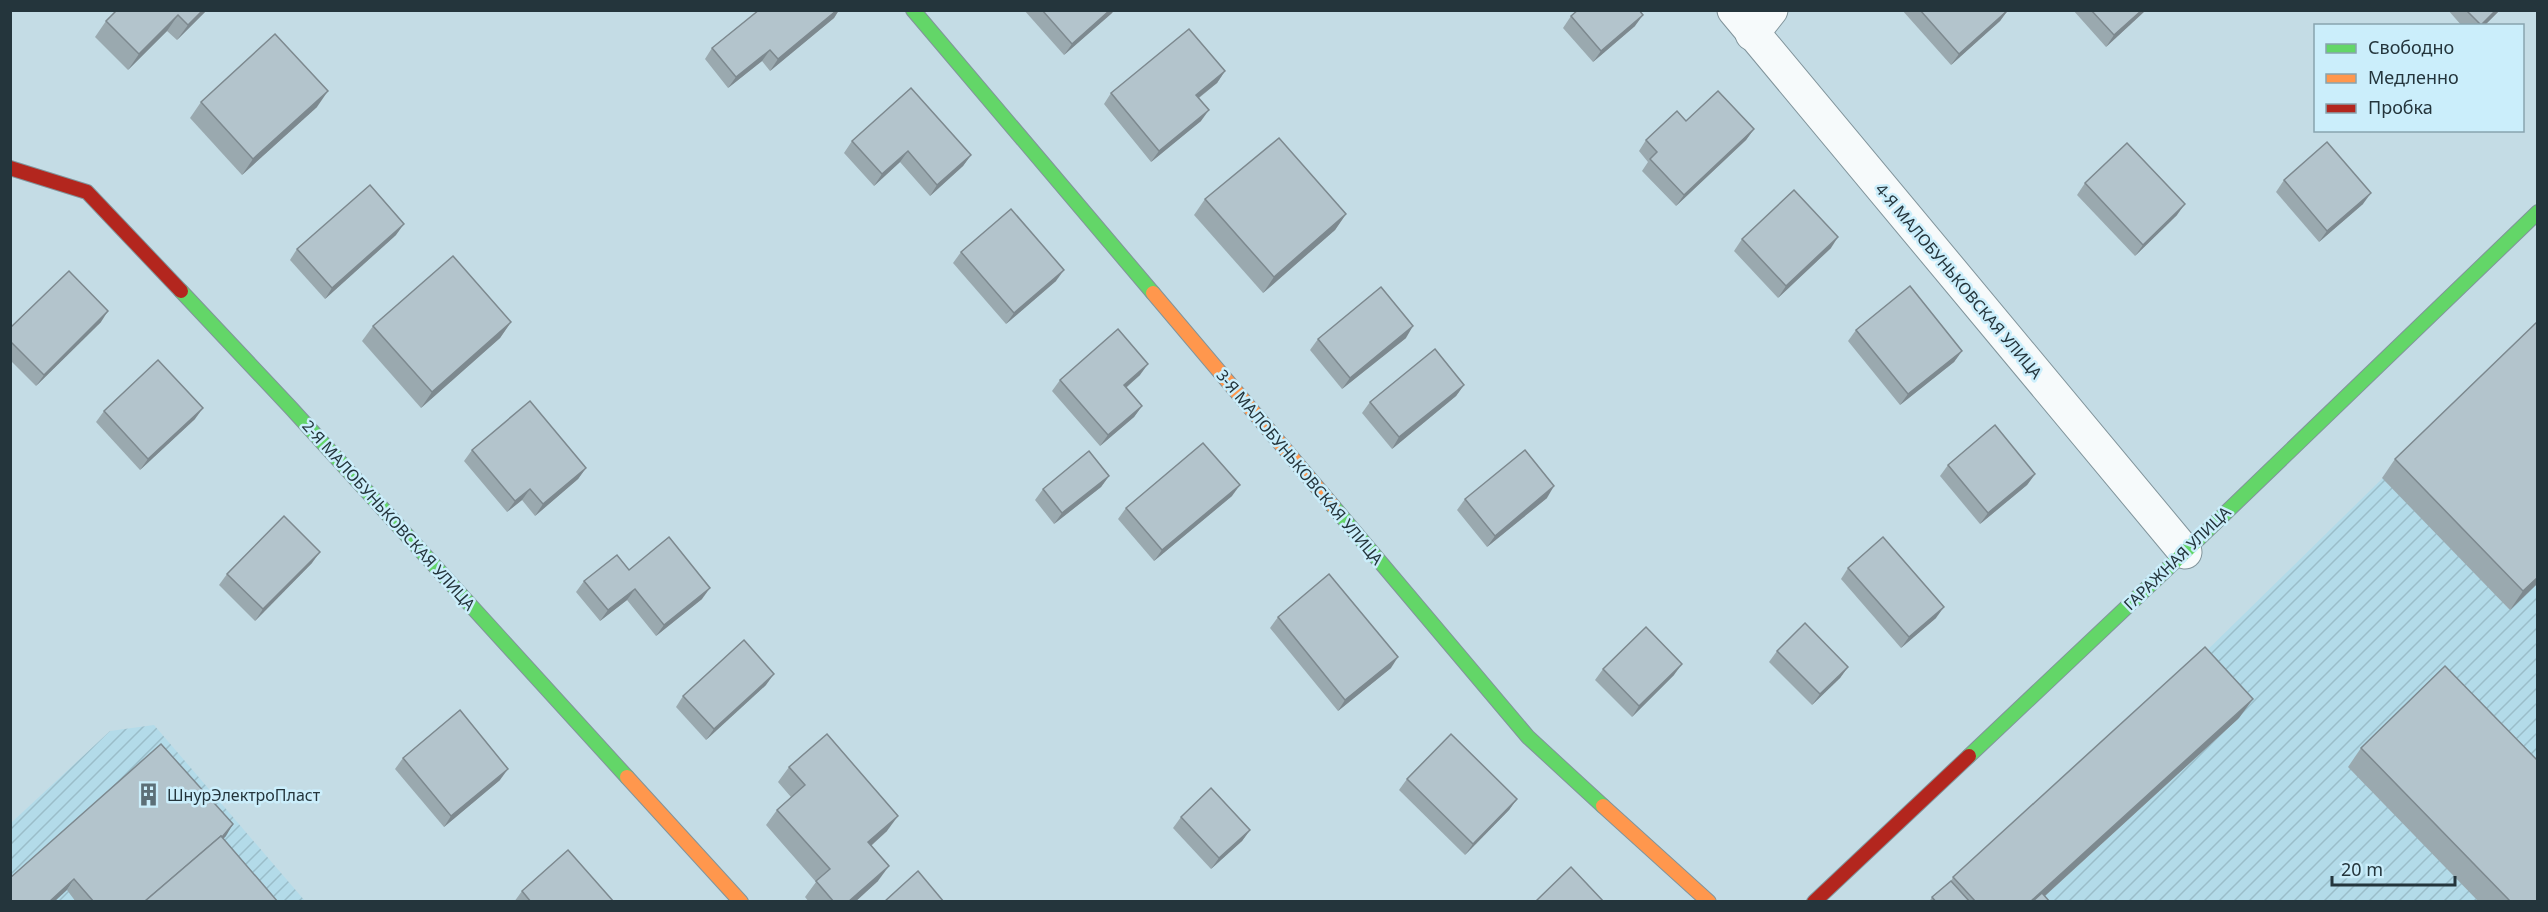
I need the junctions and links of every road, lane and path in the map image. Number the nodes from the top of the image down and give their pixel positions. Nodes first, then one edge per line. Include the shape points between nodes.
1 (913, 10) edge
2 (1752, 18) edge
3 (10, 168) edge
4 (2538, 212) edge
5 (2186, 552) junction
6 (741, 902) edge
7 (1708, 902) edge
8 (1814, 902) edge

1 - 7 street, 3-Я МАЛОБУНЬКОВСКАЯ УЛИЦА via 1528,737
2 - 5 street, 4-Я МАЛОБУНЬКОВСКАЯ УЛИЦА
3 - 6 street, 2-Я МАЛОБУНЬКОВСКАЯ УЛИЦА via 87,192 308,426
4 - 5 street, ГАРАЖНАЯ УЛИЦА
5 - 8 street, ГАРАЖНАЯ УЛИЦА

